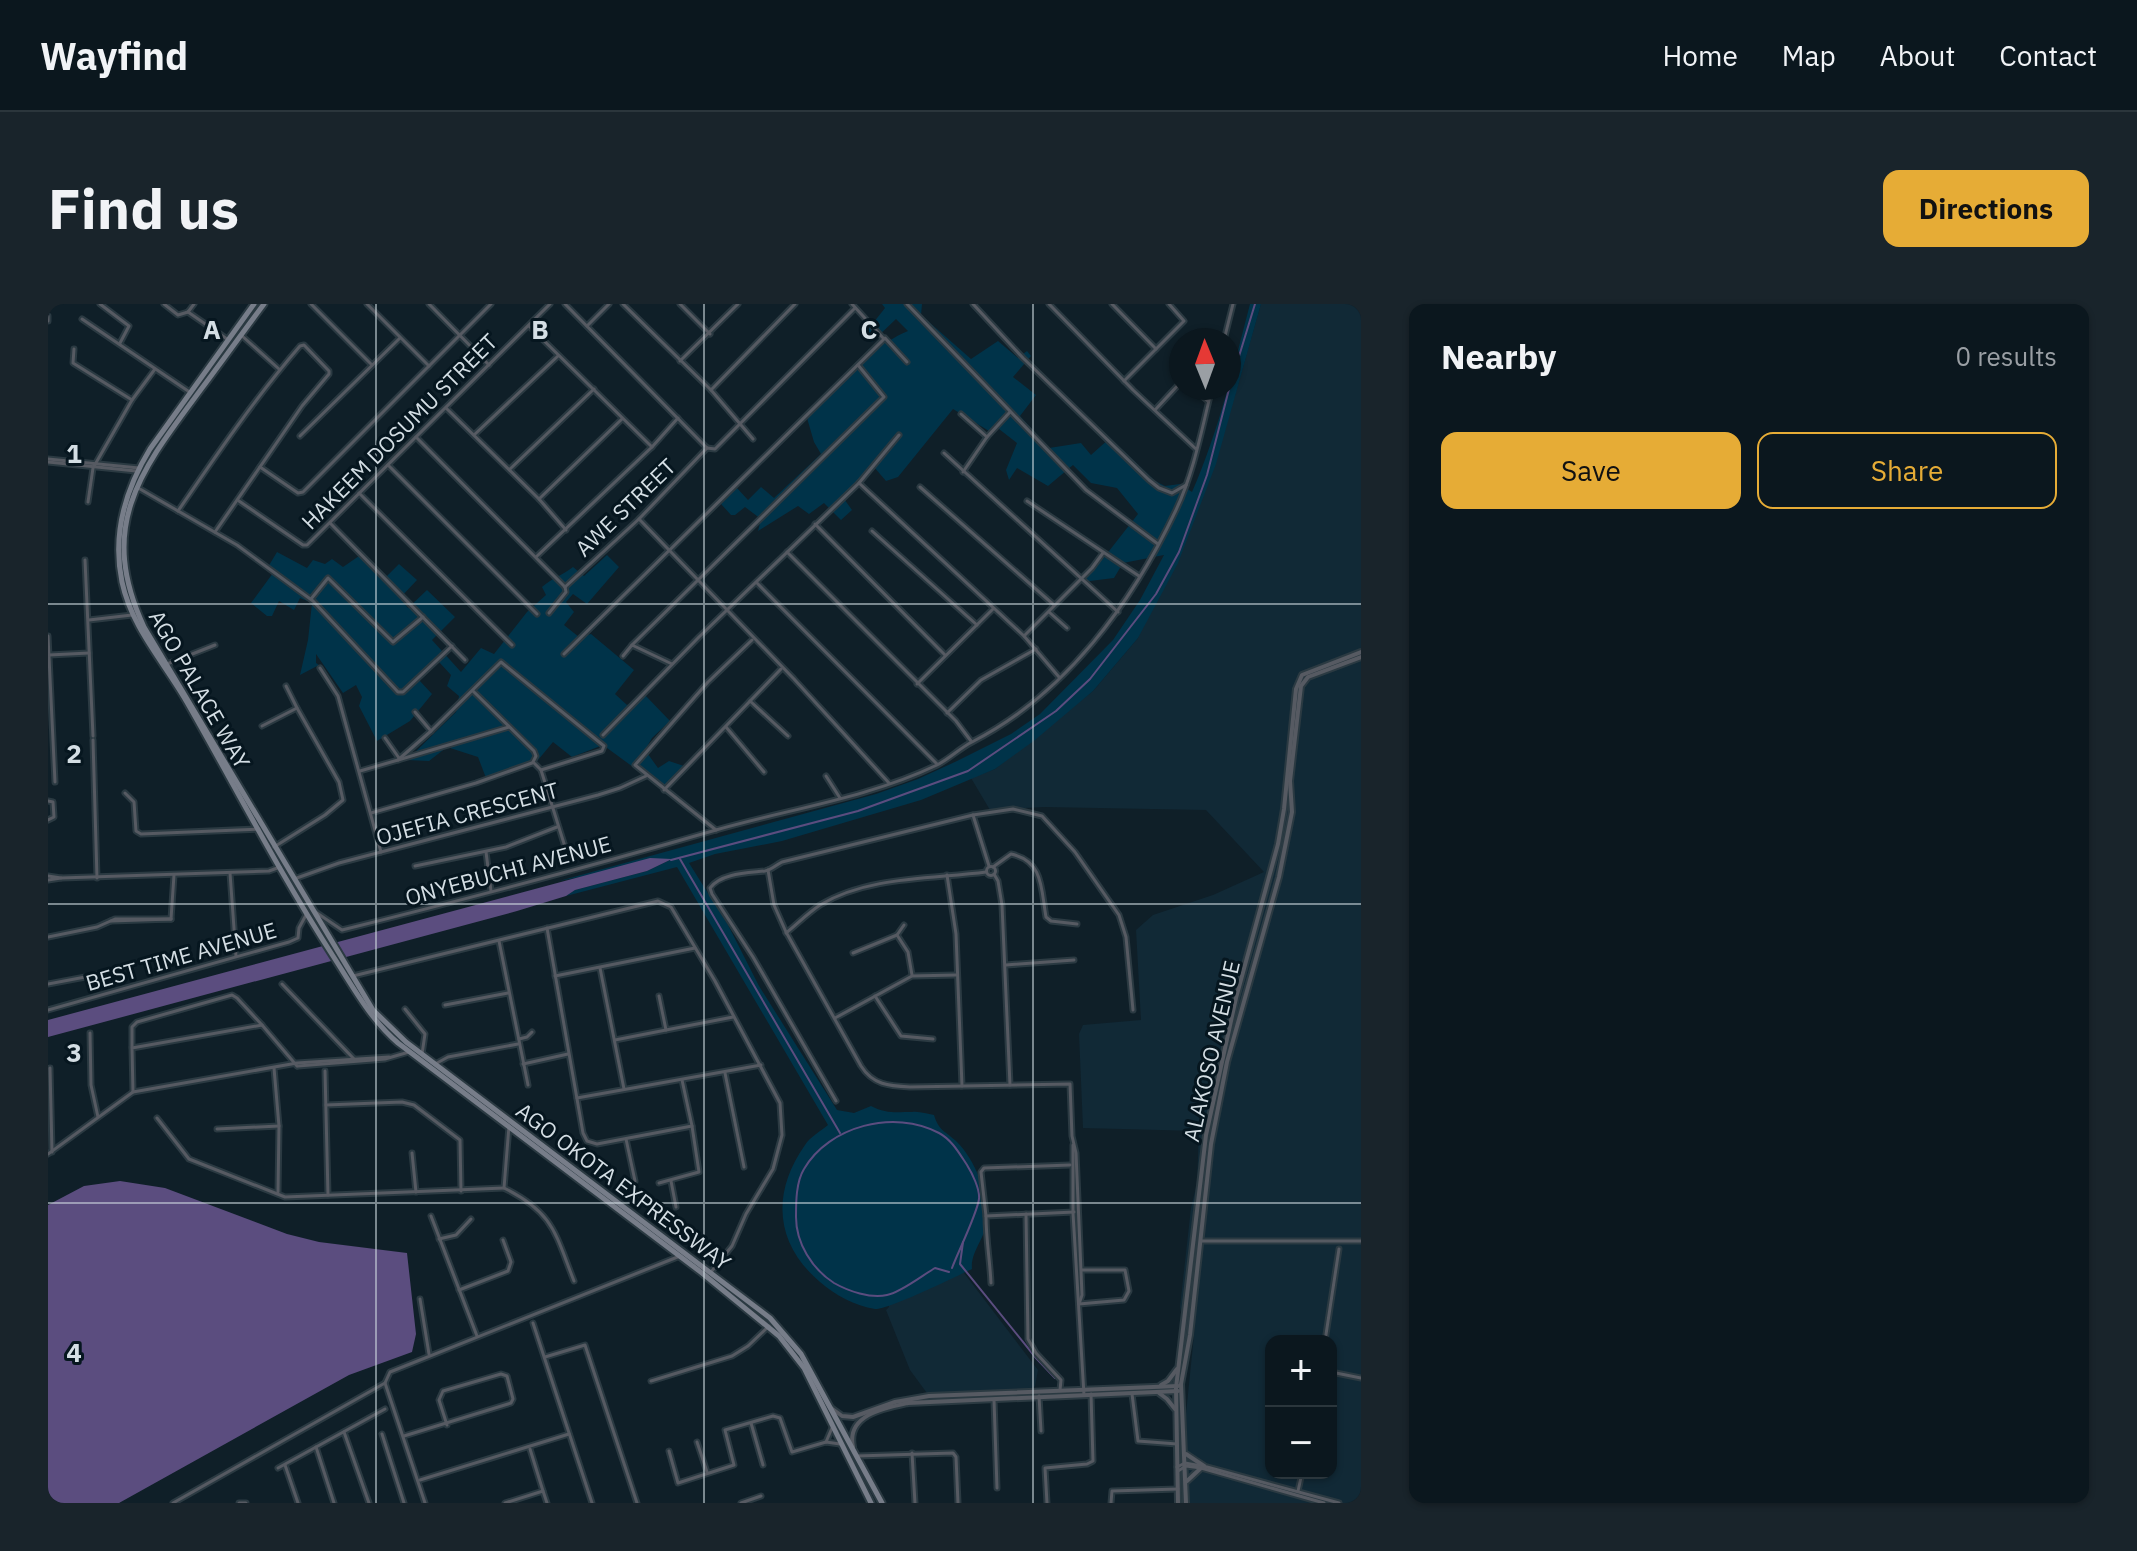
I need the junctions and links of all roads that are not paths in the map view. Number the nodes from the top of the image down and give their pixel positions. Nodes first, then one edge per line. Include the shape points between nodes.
1 (100, 304) edge
2 (164, 304) edge
3 (194, 304) edge
4 (311, 304) edge
5 (367, 304) edge
6 (429, 304) edge
7 (550, 304) edge
8 (565, 304) edge
9 (609, 304) edge
10 (623, 304) edge
11 (738, 304) edge
12 (795, 304) edge
13 (907, 304) edge
14 (973, 304) edge
15 (1049, 304) edge
16 (1112, 304) edge
17 (1169, 304) edge
18 (1226, 304) edge
19 (1233, 304) edge
20 (258, 305) edge
21 (490, 305) edge
22 (682, 305) edge
23 (854, 306) edge
24 (1231, 310) junction
25 (188, 312) junction
26 (82, 319) dead end
27 (529, 326) junction
28 (587, 326) junction
29 (1227, 328) edge
30 (710, 334) junction
31 (241, 335) junction
32 (461, 336) junction
33 (885, 337) junction
34 (400, 338) junction
35 (228, 340) junction
36 (120, 344) junction
37 (74, 349) dead end
38 (1156, 349) junction
39 (558, 356) junction
40 (680, 361) junction
41 (907, 362) dead end
42 (372, 365) junction
43 (489, 365) junction
44 (858, 365) junction
45 (429, 366) junction
46 (155, 369) junction
47 (279, 369) junction
48 (1124, 381) junction
49 (594, 389) junction
50 (711, 390) junction
51 (191, 393) junction
52 (1169, 395) edge
53 (132, 400) junction
54 (1207, 400) edge
55 (1209, 402) joint
56 (446, 408) junction
57 (1011, 410) junction
58 (1155, 410) junction
59 (961, 414) dead end
60 (678, 418) junction
61 (622, 419) junction
62 (740, 424) junction
63 (474, 435) junction
64 (899, 435) dead end
65 (300, 436) dead end
66 (416, 437) junction
67 (987, 437) junction
68 (753, 439) dead end
69 (652, 447) junction
70 (707, 448) junction
71 (1196, 449) junction
72 (944, 453) dead end
73 (48, 461) edge
74 (388, 465) junction
75 (94, 467) junction
76 (260, 467) junction
77 (138, 470) junction
78 (510, 470) junction
79 (963, 472) junction
80 (859, 483) junction
81 (1186, 485) junction
82 (136, 487) junction
83 (920, 487) dead end
84 (359, 493) junction
85 (539, 499) junction
86 (238, 500) junction
87 (1027, 501) dead end
88 (88, 502) dead end
89 (178, 511) junction
90 (639, 519) junction
91 (330, 523) junction
92 (815, 524) junction
93 (566, 530) junction
94 (872, 531) dead end
95 (215, 532) junction
96 (1158, 544) junction
97 (670, 550) junction
98 (787, 552) junction
99 (1103, 553) junction
100 (536, 557) junction
101 (85, 560) dead end
102 (1139, 576) junction
103 (1080, 579) junction
104 (699, 580) junction
105 (757, 583) junction
106 (565, 587) junction
107 (311, 599) junction
108 (1054, 605) junction
109 (993, 609) junction
110 (727, 612) junction
111 (1049, 612) junction
112 (1118, 612) junction
113 (549, 613) dead end
114 (537, 614) dead end
115 (132, 615) junction
116 (423, 617) junction
117 (89, 620) junction
118 (977, 625) junction
119 (1067, 628) dead end
120 (48, 636) edge
121 (1024, 636) junction
122 (754, 639) junction
123 (215, 645) dead end
124 (512, 645) dead end
125 (632, 645) junction
126 (452, 646) junction
127 (1036, 649) junction
128 (90, 653) junction
129 (564, 654) dead end
130 (1361, 654) edge
131 (49, 655) edge
132 (945, 655) junction
133 (623, 656) dead end
134 (465, 660) dead end
135 (167, 664) junction
136 (672, 664) junction
137 (320, 668) dead end
138 (782, 669) junction
139 (1059, 678) junction
140 (917, 684) junction
141 (286, 686) dead end
142 (473, 691) junction
143 (750, 701) junction
144 (297, 708) junction
145 (415, 712) dead end
146 (947, 713) junction
147 (262, 726) dead end
148 (509, 727) junction
149 (726, 727) junction
150 (431, 731) junction
151 (603, 735) dead end
152 (788, 736) dead end
153 (385, 738) dead end
154 (972, 742) junction
155 (50, 754) edge
156 (399, 759) junction
157 (533, 762) junction
158 (937, 765) junction
159 (541, 770) junction
160 (360, 771) junction
161 (764, 772) dead end
162 (826, 776) dead end
163 (645, 777) junction
164 (55, 782) dead end
165 (889, 783) junction
166 (664, 790) junction
167 (125, 793) dead end
168 (840, 798) junction
169 (48, 801) edge
170 (552, 805) junction
171 (1284, 809) junction
172 (1292, 810) junction
173 (371, 813) junction
174 (973, 815) junction
175 (48, 820) edge
176 (557, 827) junction
177 (259, 829) junction
178 (716, 830) junction
179 (274, 847) junction
180 (566, 850) dead end
181 (381, 852) junction
182 (486, 852) junction
183 (415, 866) dead end
184 (280, 867) junction
185 (991, 867) junction
186 (768, 870) junction
187 (986, 872) junction
188 (230, 873) junction
189 (994, 874) junction
190 (174, 875) junction
191 (947, 875) junction
192 (48, 878) edge
193 (97, 878) junction
194 (294, 879) junction
195 (491, 892) junction
196 (313, 910) junction
197 (306, 915) junction
198 (318, 919) joint
199 (311, 922) joint
200 (1077, 924) dead end
201 (904, 925) dead end
202 (547, 928) junction
203 (786, 933) junction
204 (897, 935) junction
205 (48, 937) edge
206 (499, 941) junction
207 (695, 948) junction
208 (1250, 951) junction
209 (853, 953) dead end
210 (1257, 953) junction
211 (236, 956) junction
212 (1074, 960) dead end
213 (1005, 965) junction
214 (345, 968) junction
215 (600, 968) junction
216 (117, 971) dead end
217 (956, 975) junction
218 (353, 976) junction
219 (555, 976) junction
220 (912, 976) junction
221 (48, 984) edge
222 (282, 984) dead end
223 (356, 987) junction
224 (508, 993) junction
225 (659, 996) dead end
226 (875, 996) junction
227 (445, 1005) dead end
228 (405, 1009) dead end
229 (48, 1010) edge
230 (1133, 1010) dead end
231 (733, 1017) junction
232 (834, 1019) junction
233 (262, 1025) junction
234 (666, 1030) junction
235 (532, 1032) dead end
236 (90, 1033) dead end
237 (933, 1039) dead end
238 (615, 1040) junction
239 (518, 1042) junction
240 (1226, 1043) junction
241 (1233, 1044) junction
242 (132, 1048) junction
243 (409, 1052) junction
244 (422, 1054) junction
245 (568, 1054) junction
246 (354, 1060) junction
247 (436, 1063) junction
248 (296, 1064) junction
249 (523, 1064) junction
250 (761, 1065) junction
251 (50, 1068) dead end
252 (274, 1068) junction
253 (325, 1071) dead end
254 (725, 1073) junction
255 (682, 1080) junction
256 (528, 1085) dead end
257 (1010, 1085) junction
258 (962, 1086) junction
259 (624, 1089) junction
260 (133, 1092) junction
261 (577, 1098) junction
262 (836, 1101) dead end
263 (326, 1105) junction
264 (98, 1117) junction
265 (157, 1118) dead end
266 (279, 1126) junction
267 (509, 1126) junction
268 (692, 1126) junction
269 (217, 1129) dead end
270 (626, 1139) junction
271 (50, 1153) edge
272 (412, 1153) dead end
273 (1074, 1165) junction
274 (744, 1167) dead end
275 (635, 1181) dead end
276 (671, 1181) junction
277 (659, 1183) dead end
278 (504, 1188) junction
279 (461, 1191) junction
280 (278, 1192) junction
281 (416, 1192) junction
282 (328, 1196) junction
283 (676, 1207) dead end
284 (1075, 1212) junction
285 (1026, 1214) junction
286 (431, 1216) dead end
287 (986, 1216) junction
288 (471, 1219) dead end
289 (439, 1239) junction
290 (503, 1240) dead end
291 (1199, 1241) junction
292 (1361, 1241) edge
293 (1339, 1249) dead end
294 (680, 1256) junction
295 (1078, 1270) junction
296 (711, 1272) junction
297 (574, 1281) dead end
298 (991, 1283) dead end
299 (459, 1290) junction
300 (420, 1299) dead end
301 (1079, 1304) junction
302 (533, 1323) dead end
303 (769, 1326) junction
304 (1326, 1335) edge
305 (478, 1337) junction
306 (429, 1356) junction
307 (545, 1357) junction
308 (1179, 1367) junction
309 (1337, 1373) edge
310 (1361, 1378) edge
311 (651, 1381) dead end
312 (385, 1383) junction
313 (1179, 1388) junction
314 (1154, 1389) junction
315 (1060, 1391) junction
316 (1084, 1392) junction
317 (1132, 1392) junction
318 (1039, 1394) junction
319 (1091, 1394) junction
320 (994, 1399) junction
321 (829, 1406) junction
322 (385, 1409) dead end
323 (1176, 1410) junction
324 (751, 1423) junction
325 (447, 1425) junction
326 (832, 1428) junction
327 (1041, 1431) dead end
328 (344, 1432) junction
329 (382, 1434) dead end
330 (569, 1434) junction
331 (404, 1436) junction
332 (697, 1442) dead end
333 (826, 1442) junction
334 (1183, 1442) junction
335 (840, 1444) junction
336 (1177, 1444) junction
337 (316, 1447) junction
338 (530, 1447) junction
339 (669, 1451) dead end
340 (912, 1453) junction
341 (856, 1454) junction
342 (1186, 1464) junction
343 (285, 1465) junction
344 (763, 1465) dead end
345 (1202, 1467) junction
346 (278, 1468) dead end
347 (1178, 1469) junction
348 (707, 1473) junction
349 (1301, 1479) edge
350 (418, 1481) junction
351 (1185, 1483) junction
352 (997, 1488) dead end
353 (1178, 1489) junction
354 (543, 1491) junction
355 (1298, 1491) junction
356 (761, 1496) dead end
357 (749, 1502) edge
358 (173, 1503) edge
359 (239, 1503) edge
360 (246, 1503) edge
361 (298, 1503) edge
362 (334, 1503) edge
363 (369, 1503) edge
364 (404, 1503) edge
365 (425, 1503) edge
366 (505, 1503) edge
367 (547, 1503) edge
368 (592, 1503) edge
369 (637, 1503) edge
370 (741, 1503) edge
371 (871, 1503) edge
372 (882, 1503) edge
373 (915, 1503) edge
374 (958, 1503) edge
375 (1047, 1503) edge
376 (1111, 1503) edge
377 (1178, 1503) edge
378 (1186, 1503) edge
379 (1324, 1503) edge
380 (1339, 1503) edge

1 - 36 street via 129,326
2 - 25 street via 178,315
3 - 25 street
4 - 42 street
5 - 34 street
6 - 32 street
7 - 27 street, HAKEEM DOSUMU STREET
8 - 28 street
9 - 28 street
10 - 40 street
11 - 30 street
12 - 50 street
13 - 57 street
14 - 81 street via 1149,480 1172,493
15 - 48 street
16 - 38 street
17 - 38 street via 1184,321
18 - 24 street
19 - 24 street
20 - 31 main road, AGO PALACE WAY
20 - 35 main road, AGO PALACE WAY
21 - 32 street
22 - 30 street
23 - 33 street
23 - 62 street, AWE STREET
24 - 29 street
25 - 35 street
26 - 36 street
27 - 39 street
27 - 43 street, HAKEEM DOSUMU STREET
28 - 60 street
30 - 40 street
31 - 47 street
31 - 82 main road, AGO PALACE WAY
32 - 43 street
32 - 45 street
33 - 41 street
33 - 44 street
34 - 42 street
34 - 45 street
35 - 51 main road, AGO PALACE WAY
36 - 46 street
37 - 53 street via 73,363
38 - 48 street
39 - 49 street
39 - 63 street
40 - 50 street
42 - 65 street
43 - 56 street, HAKEEM DOSUMU STREET
44 - 97 street
44 - 104 street via 884,397
45 - 76 street via 300,493
46 - 51 street
46 - 53 street
47 - 76 street via 302,345 329,374
47 - 89 street
48 - 58 street
49 - 61 street
49 - 78 street
50 - 62 street
51 - 77 main road, AGO PALACE WAY
52 - 58 street
53 - 75 street
54 - 55 street
55 - 71 street, ONYEBUCHI AVENUE
56 - 63 street
56 - 66 street, HAKEEM DOSUMU STREET
57 - 67 street
57 - 96 street via 1086,490
58 - 71 street
59 - 67 street
60 - 69 street
60 - 70 street
61 - 69 street
61 - 85 street
62 - 68 street
62 - 70 street, AWE STREET via 715,449
63 - 78 street
64 - 80 street
66 - 74 street, HAKEEM DOSUMU STREET
66 - 100 street
67 - 79 street
69 - 93 street
70 - 90 street, AWE STREET
71 - 81 street, ONYEBUCHI AVENUE
72 - 79 street
73 - 75 street
74 - 84 street, HAKEEM DOSUMU STREET
74 - 114 street
75 - 77 street
75 - 88 street
76 - 86 street
77 - 115 main road, AGO PALACE WAY via 119,532 122,581
78 - 85 street
79 - 103 street
80 - 92 street
80 - 109 street
81 - 96 street, ONYEBUCHI AVENUE
82 - 89 street
82 - 135 main road, AGO PALACE WAY via 124,539 128,584 144,627
83 - 108 street
84 - 91 street, HAKEEM DOSUMU STREET
84 - 124 street
85 - 93 street
86 - 91 street, HAKEEM DOSUMU STREET via 303,545
86 - 95 street
87 - 99 street
89 - 95 street
90 - 97 street
90 - 106 street, AWE STREET
91 - 116 street
92 - 98 street
92 - 132 street
93 - 100 street
94 - 118 street
95 - 107 street
96 - 102 street, ONYEBUCHI AVENUE
97 - 104 street
97 - 129 street
98 - 105 street
98 - 140 street
99 - 102 street
99 - 103 street
100 - 106 street
101 - 117 street
102 - 112 street, ONYEBUCHI AVENUE
103 - 108 street
103 - 112 street
104 - 110 street
104 - 125 street
105 - 110 street
105 - 158 street
106 - 113 street, AWE STREET
107 - 116 street via 328,578 393,642
107 - 126 street via 398,692
108 - 111 street
109 - 118 street
109 - 121 street
110 - 122 street
110 - 136 street
111 - 119 street
111 - 121 street
112 - 139 street, ONYEBUCHI AVENUE
115 - 117 street
115 - 177 main road, AGO PALACE WAY
116 - 126 street
117 - 128 street
118 - 132 street
120 - 131 street
121 - 127 street
122 - 138 street
122 - 163 street via 635,763
123 - 135 street
125 - 133 street
125 - 136 street
126 - 134 street
127 - 139 street
127 - 146 street via 981,680
128 - 131 street
128 - 193 street
130 - 171 street, ALAKOSO AVENUE via 1299,679
130 - 172 street, ALAKOSO AVENUE via 1301,684
131 - 155 street
132 - 140 street
135 - 179 main road, AGO PALACE WAY
136 - 151 street
137 - 160 street via 337,692
138 - 143 street
138 - 165 street
139 - 154 street, ONYEBUCHI AVENUE
140 - 146 street
141 - 144 street
142 - 148 street
142 - 150 street
142 - 159 street via 501,662 604,746
143 - 149 street
143 - 152 street
144 - 147 street
144 - 179 street via 343,798
145 - 150 street
146 - 154 street
148 - 156 street
148 - 157 street via 534,751
149 - 161 street
149 - 166 street
150 - 156 street
153 - 156 street
154 - 158 street, ONYEBUCHI AVENUE
155 - 164 street
156 - 160 street
157 - 159 street
157 - 173 street
158 - 165 street, ONYEBUCHI AVENUE
159 - 170 street
160 - 173 street
162 - 168 street
163 - 166 street
163 - 170 street, OJEFIA CRESCENT
165 - 168 street, ONYEBUCHI AVENUE
166 - 178 street
167 - 177 street via 134,802 136,831 141,834
168 - 178 street, ONYEBUCHI AVENUE
169 - 175 street via 53,802 54,817
170 - 176 street
170 - 181 street, OJEFIA CRESCENT
171 - 172 street
171 - 208 street, ALAKOSO AVENUE
172 - 210 street, ALAKOSO AVENUE
173 - 181 street
174 - 185 street
174 - 186 street via 782,862
174 - 230 street via 1013,809 1042,816 1075,852 1122,923
176 - 180 street
176 - 182 street
177 - 184 main road, AGO PALACE WAY
178 - 195 street, ONYEBUCHI AVENUE
179 - 194 main road, AGO PALACE WAY
181 - 194 street, OJEFIA CRESCENT
182 - 183 street
182 - 195 street
184 - 188 street
184 - 197 main road, AGO PALACE WAY
185 - 187 street
185 - 189 street
185 - 200 street via 1011,854 1022,857 1041,878 1046,918
186 - 203 street
186 - 262 street via 718,881 711,890
187 - 189 street
187 - 191 street
188 - 190 street
188 - 211 street
189 - 213 street via 1002,905
190 - 193 street
190 - 205 street via 171,919 111,921
191 - 203 street via 844,894 816,908
191 - 217 street
192 - 193 street
194 - 196 main road, AGO PALACE WAY
195 - 196 street, ONYEBUCHI AVENUE via 342,930
196 - 198 main road, AGO PALACE WAY
197 - 199 main road, AGO PALACE WAY
197 - 211 street, BEST TIME AVENUE via 298,938
198 - 214 main road, AGO OKOTA EXPRESSWAY
199 - 214 main road, AGO OKOTA EXPRESSWAY
201 - 204 street
202 - 206 street
202 - 207 street via 658,901 671,907
202 - 219 street
203 - 232 street
204 - 209 street
204 - 220 street via 908,952
206 - 218 street
206 - 224 street
207 - 215 street
207 - 231 street
208 - 210 street
208 - 240 street, ALAKOSO AVENUE
210 - 241 street, ALAKOSO AVENUE
211 - 229 street, BEST TIME AVENUE
212 - 213 street
213 - 257 street
214 - 218 main road, AGO OKOTA EXPRESSWAY
214 - 223 main road, AGO OKOTA EXPRESSWAY
215 - 219 street
215 - 238 street
216 - 221 street
217 - 220 street
217 - 258 street
218 - 223 main road, AGO OKOTA EXPRESSWAY
219 - 245 street
220 - 226 street
222 - 246 street
223 - 243 main road, AGO OKOTA EXPRESSWAY via 379,1025
223 - 244 main road, AGO OKOTA EXPRESSWAY
224 - 227 street
224 - 239 street
225 - 234 street
226 - 232 street
226 - 237 street via 901,1036
228 - 244 street via 425,1034
231 - 234 street
231 - 250 street
232 - 258 street via 876,1082
233 - 242 street
233 - 242 street via 232,995 137,1022
233 - 248 street
234 - 238 street
235 - 239 street
236 - 264 street
238 - 259 street
239 - 247 street
239 - 249 street
240 - 241 street
240 - 308 street, ALAKOSO AVENUE via 1206,1135
241 - 291 street, ALAKOSO AVENUE via 1216,1114
242 - 260 street
243 - 246 street
243 - 267 main road, AGO OKOTA EXPRESSWAY
244 - 247 main road, AGO OKOTA EXPRESSWAY
245 - 249 street
245 - 261 street
246 - 248 street
247 - 296 main road, AGO OKOTA EXPRESSWAY
248 - 252 street
249 - 256 street
250 - 254 street
250 - 296 street via 780,1103 780,1147 732,1246
251 - 271 street
252 - 260 street
252 - 266 street
253 - 263 street
254 - 255 street
254 - 274 street
255 - 259 street
255 - 268 street
257 - 258 street
257 - 273 street via 1070,1084
259 - 261 street
260 - 264 street
261 - 270 street via 587,1141
263 - 279 street via 414,1105 460,1140
263 - 282 street
264 - 271 street
265 - 280 street via 189,1159
266 - 269 street
266 - 280 street
267 - 278 street
267 - 294 main road, AGO OKOTA EXPRESSWAY
268 - 270 street
268 - 276 street via 699,1172
270 - 275 street
272 - 281 street
273 - 284 street
273 - 287 street via 984,1168
276 - 277 street
276 - 283 street
278 - 279 street
278 - 297 street via 545,1216
279 - 281 street
280 - 282 street via 285,1197
281 - 282 street
284 - 285 street
284 - 295 street
285 - 287 street
285 - 315 street via 1028,1339 1061,1380
286 - 289 street
287 - 298 street
288 - 289 street via 456,1235
289 - 299 street
290 - 299 street via 511,1262 508,1271
291 - 292 street
291 - 313 street, ALAKOSO AVENUE
293 - 304 street
294 - 303 main road, AGO OKOTA EXPRESSWAY
294 - 305 street
295 - 301 street
295 - 301 street via 1125,1270 1129,1291 1124,1300
296 - 321 main road, AGO OKOTA EXPRESSWAY via 788,1336
299 - 305 street
300 - 306 street
301 - 316 street
302 - 307 street
303 - 311 street via 732,1356
303 - 326 main road, AGO OKOTA EXPRESSWAY via 804,1368
305 - 306 street
306 - 312 street via 390,1372
307 - 330 street
307 - 369 street via 585,1345
308 - 313 street, ALAKOSO AVENUE
308 - 314 street
309 - 310 street
312 - 331 street
312 - 358 street
313 - 314 street
313 - 323 street, ALAKOSO AVENUE
313 - 334 street, ALAKOSO AVENUE
314 - 316 street
314 - 317 street
314 - 323 street
315 - 316 street
315 - 318 street
316 - 318 street
316 - 319 street
317 - 319 street
317 - 336 street via 1138,1441
318 - 320 street
318 - 321 street via 907,1399 851,1418
318 - 327 street
319 - 375 street via 1093,1461 1045,1468
320 - 341 street via 919,1402 882,1410 855,1425 851,1438
320 - 352 street
321 - 341 main road, AGO OKOTA EXPRESSWAY
322 - 328 street
323 - 336 street, ALAKOSO AVENUE
324 - 333 street via 778,1416 792,1452
324 - 344 street
324 - 348 street via 725,1430 734,1465
325 - 325 street via 511,1403 507,1376 443,1391 439,1400
325 - 331 street
326 - 333 street
326 - 335 main road, AGO OKOTA EXPRESSWAY
328 - 337 street
328 - 363 street
329 - 364 street
330 - 338 street
330 - 368 street
331 - 350 street
332 - 348 street
333 - 335 street
334 - 342 street, ALAKOSO AVENUE
334 - 345 street via 1186,1455
335 - 371 main road, AGO OKOTA EXPRESSWAY
336 - 347 street, ALAKOSO AVENUE
337 - 343 street
337 - 362 street
338 - 350 street
338 - 354 street
339 - 348 street via 678,1483
340 - 341 street
340 - 373 street
340 - 374 street via 954,1455
341 - 372 main road, AGO OKOTA EXPRESSWAY
342 - 345 street
342 - 347 street
342 - 351 street, ALAKOSO AVENUE
343 - 346 street
343 - 361 street
345 - 351 street
345 - 355 street
345 - 379 street
347 - 353 street, ALAKOSO AVENUE
349 - 355 street
350 - 365 street
351 - 378 street, ALAKOSO AVENUE
353 - 376 street via 1112,1491
353 - 377 street, ALAKOSO AVENUE
354 - 366 street
354 - 367 street
355 - 380 street
356 - 357 street
357 - 370 street
359 - 360 street

